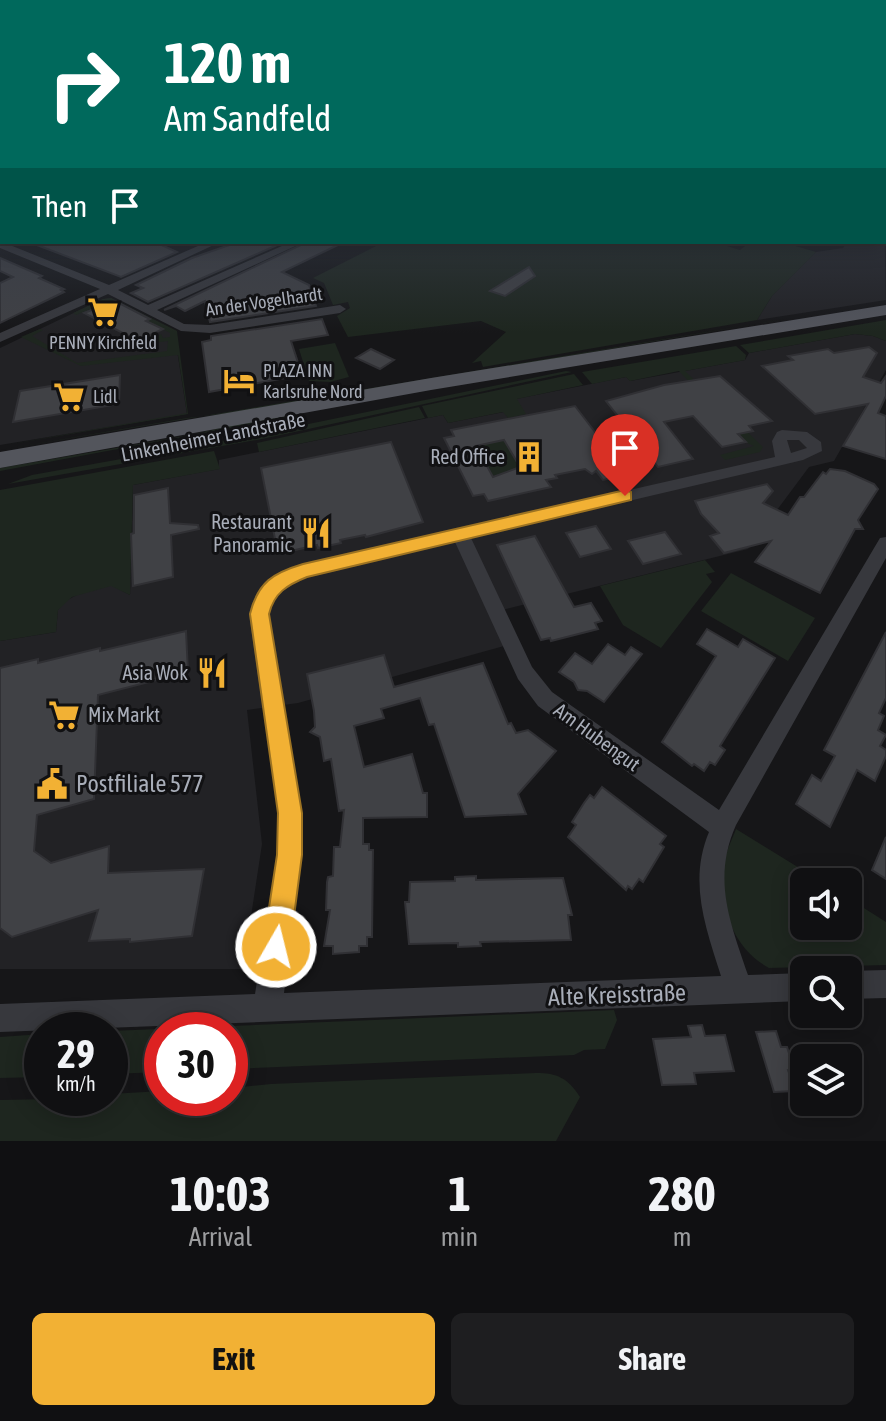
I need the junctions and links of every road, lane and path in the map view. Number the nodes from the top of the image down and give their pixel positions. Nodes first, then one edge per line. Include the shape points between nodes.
1 (0, 244) edge
2 (179, 244) edge
3 (211, 244) edge
4 (295, 244) edge
5 (195, 251) junction
6 (106, 288) junction
7 (340, 309) dead end
8 (148, 310) junction
9 (886, 310) edge
10 (0, 338) edge
11 (518, 372) junction
12 (782, 459) dead end
13 (0, 460) edge
14 (0, 476) edge
15 (460, 534) junction
16 (886, 543) edge
17 (723, 828) junction
18 (886, 984) edge
19 (862, 985) edge
20 (790, 988) edge
21 (739, 990) junction
22 (268, 1005) junction
23 (0, 1018) edge

1 - 6 street, An der Vogelhardt
2 - 5 street
3 - 5 street
4 - 8 street
5 - 6 street
6 - 8 street, An der Vogelhardt
6 - 10 street
7 - 8 street, An der Vogelhardt via 203,330 181,327
9 - 11 main road, Linkenheimer Landstraße
11 - 13 main road, Linkenheimer Landstraße
11 - 14 main road, Linkenheimer Landstraße via 331,414
12 - 15 street
15 - 17 street, Am Hubengut via 525,673 545,699
15 - 22 street via 292,574 270,588 260,605 291,835
16 - 17 street
17 - 21 street via 713,857 712,886
18 - 19 street
20 - 21 street, Alte Kreisstraße
21 - 22 street, Alte Kreisstraße
22 - 23 street, Alte Kreisstraße

